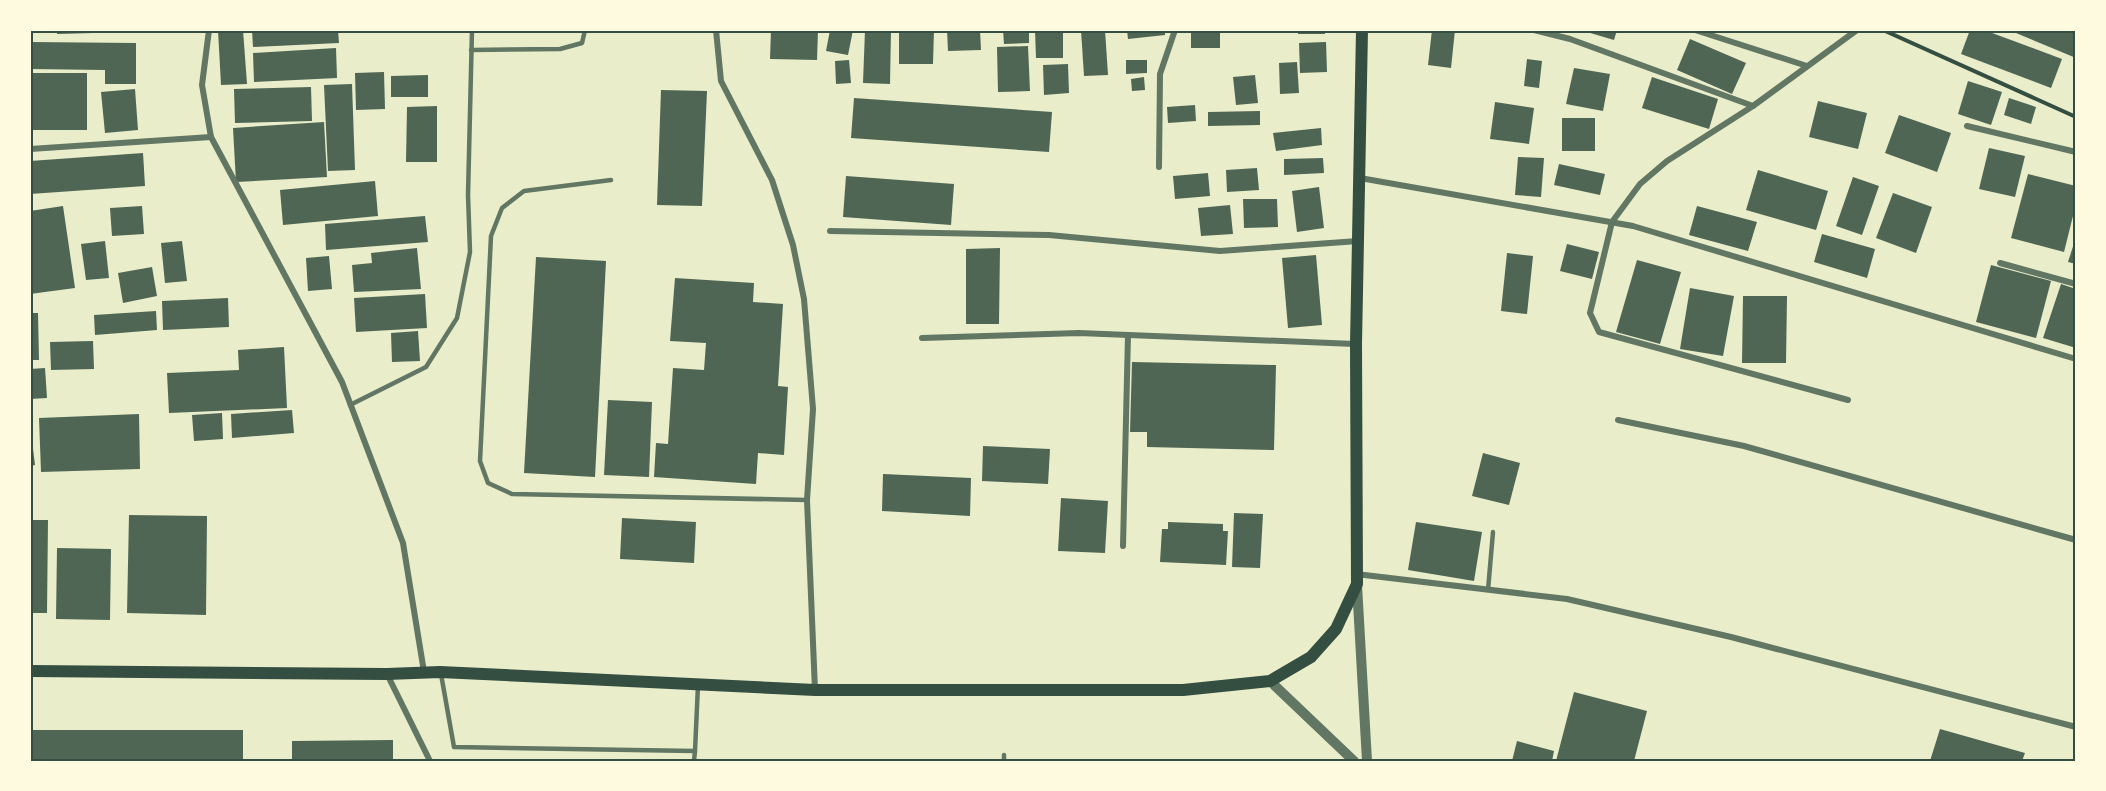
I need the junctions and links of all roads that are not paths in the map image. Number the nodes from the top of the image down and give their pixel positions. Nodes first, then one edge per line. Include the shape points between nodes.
1 (208, 30) edge
2 (472, 30) edge
3 (585, 30) edge
4 (716, 30) edge
5 (1175, 30) edge
6 (1362, 30) edge
7 (1534, 30) edge
8 (1695, 30) edge
9 (1857, 30) edge
10 (471, 50) junction
11 (1807, 66) junction
12 (1753, 106) junction
13 (1967, 126) dead end
14 (211, 137) junction
15 (30, 149) edge
16 (2076, 152) edge
17 (1159, 167) dead end
18 (1360, 178) junction
19 (611, 180) dead end
20 (1612, 222) junction
21 (831, 231) dead end
22 (1359, 241) junction
23 (2000, 263) dead end
24 (2076, 284) edge
25 (1128, 335) junction
26 (922, 338) dead end
27 (1356, 344) junction
28 (2076, 359) edge
29 (1848, 400) dead end
30 (350, 405) junction
31 (1618, 420) dead end
32 (807, 500) junction
33 (1493, 532) dead end
34 (2076, 540) edge
35 (1123, 546) dead end
36 (1356, 579) junction
37 (1488, 590) junction
38 (30, 671) edge
39 (424, 672) junction
40 (440, 672) junction
41 (387, 674) junction
42 (1270, 681) junction
43 (698, 685) junction
44 (815, 690) junction
45 (2076, 727) edge
46 (695, 751) junction
47 (430, 761) edge
48 (694, 761) edge
49 (1354, 761) edge
50 (1367, 761) edge

1 - 14 street via 202,85
2 - 10 lane
3 - 10 lane via 582,43 560,49
4 - 32 street via 721,81 772,180 793,245 804,299 813,409
5 - 17 street via 1160,74
6 - 18 main road
7 - 12 street via 1570,39
8 - 11 street
9 - 11 street
10 - 30 lane via 470,252 457,318 426,367
11 - 12 street
12 - 20 street via 1667,160 1641,184
13 - 16 street
14 - 15 street
14 - 30 street via 342,382
18 - 20 street
18 - 22 main road
19 - 32 lane via 524,190 502,208 491,236 489,260 480,461 488,483 512,494
20 - 28 street
20 - 29 street via 1590,313 1599,332
21 - 22 street via 1049,235 1220,251
22 - 27 main road
23 - 24 street
25 - 26 street
25 - 27 street
25 - 35 street
27 - 36 main road
30 - 39 street via 403,543
31 - 34 street via 1756,449
32 - 44 street
33 - 37 lane
36 - 37 street
36 - 42 main road via 1336,628 1311,657
36 - 50 street
37 - 45 street via 1566,599 1720,634
38 - 41 main road
39 - 40 main road
39 - 41 main road
40 - 43 main road
40 - 46 lane via 454,747
41 - 47 street
42 - 44 main road via 1182,690
42 - 49 street
43 - 44 main road
43 - 46 lane
46 - 48 lane

